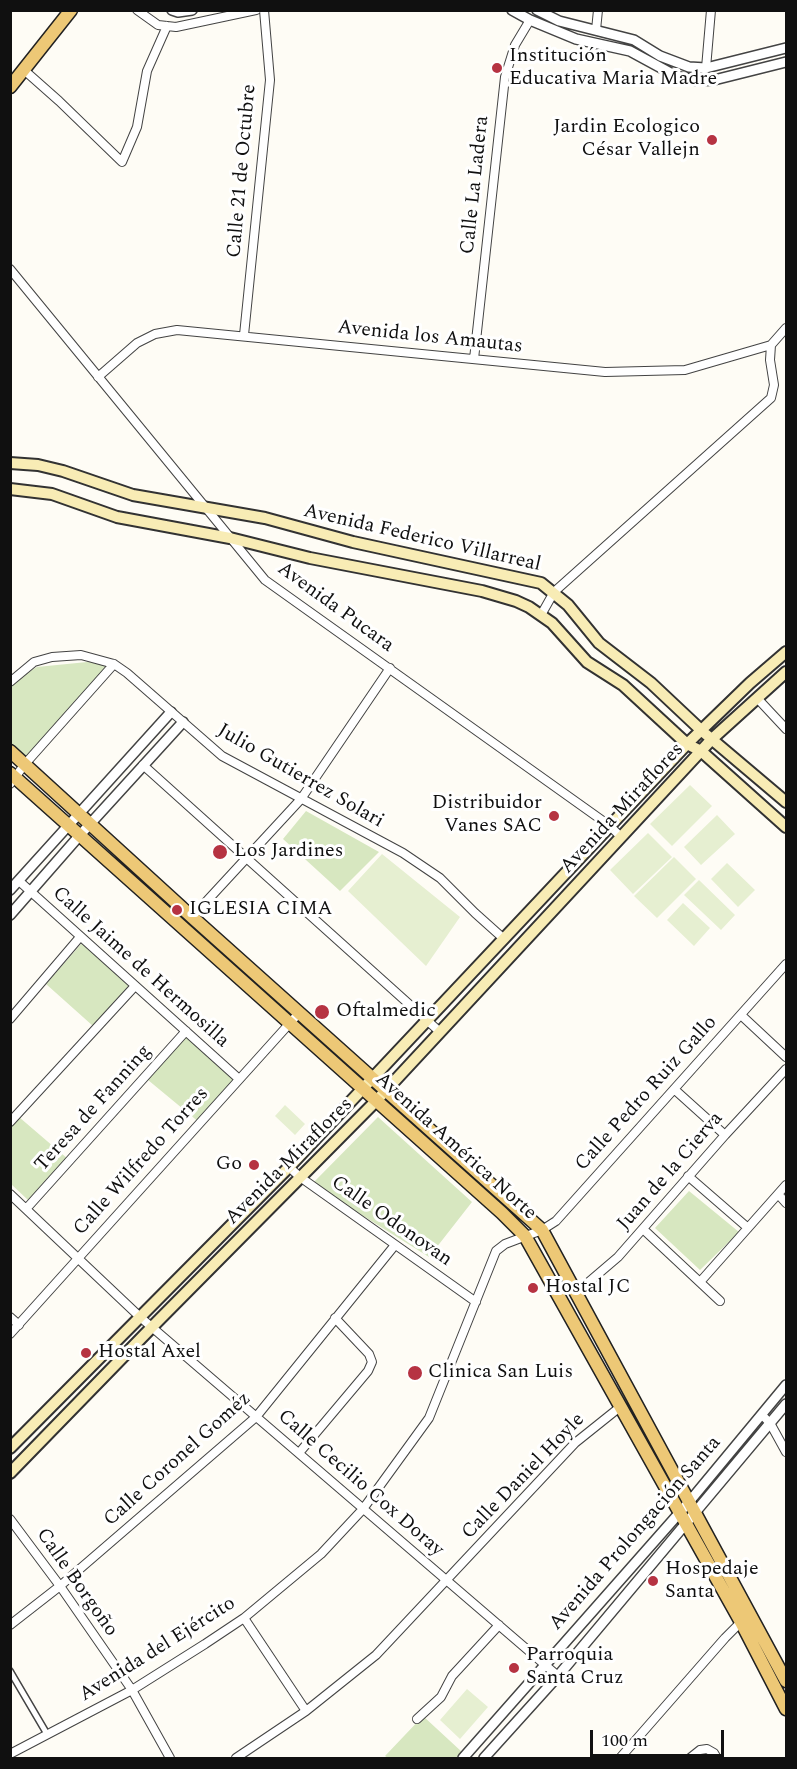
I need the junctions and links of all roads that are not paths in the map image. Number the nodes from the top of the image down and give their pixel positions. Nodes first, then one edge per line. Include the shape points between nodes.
1 (70, 10) edge
2 (137, 10) edge
3 (172, 10) edge
4 (192, 10) edge
5 (256, 10) edge
6 (264, 10) edge
7 (512, 10) edge
8 (537, 10) edge
9 (598, 10) edge
10 (711, 10) edge
11 (530, 20) junction
12 (167, 27) junction
13 (596, 30) junction
14 (786, 48) edge
15 (786, 62) edge
16 (706, 68) junction
17 (24, 70) junction
18 (10, 87) edge
19 (10, 269) edge
20 (786, 328) edge
21 (244, 335) junction
22 (771, 345) junction
23 (474, 358) junction
24 (98, 377) junction
25 (10, 463) edge
26 (10, 489) edge
27 (207, 509) junction
28 (230, 538) junction
29 (554, 592) junction
30 (541, 615) junction
31 (786, 652) edge
32 (114, 664) junction
33 (390, 668) junction
34 (786, 672) edge
35 (10, 682) edge
36 (757, 698) junction
37 (171, 712) junction
38 (183, 722) junction
39 (786, 729) edge
40 (702, 731) junction
41 (712, 739) junction
42 (687, 744) junction
43 (10, 751) edge
44 (701, 751) junction
45 (26, 764) junction
46 (143, 765) junction
47 (12, 778) edge
48 (301, 799) junction
49 (786, 802) edge
50 (79, 814) junction
51 (89, 824) junction
52 (69, 825) junction
53 (610, 826) junction
54 (786, 827) edge
55 (80, 835) junction
56 (621, 837) junction
57 (247, 860) junction
58 (19, 881) junction
59 (10, 890) edge
60 (30, 892) junction
61 (10, 915) edge
62 (192, 917) junction
63 (507, 936) junction
64 (80, 937) junction
65 (522, 944) junction
66 (786, 964) edge
67 (135, 986) junction
68 (299, 1013) junction
69 (741, 1015) junction
70 (10, 1019) edge
71 (428, 1021) junction
72 (290, 1023) junction
73 (186, 1031) junction
74 (440, 1032) junction
75 (786, 1057) edge
76 (786, 1069) edge
77 (239, 1079) junction
78 (373, 1080) junction
79 (674, 1089) junction
80 (363, 1090) junction
81 (385, 1091) junction
82 (376, 1101) junction
83 (10, 1122) edge
84 (725, 1135) junction
85 (289, 1167) junction
86 (688, 1176) junction
87 (300, 1178) junction
88 (786, 1185) edge
89 (10, 1194) edge
90 (778, 1194) junction
91 (786, 1203) edge
92 (26, 1209) junction
93 (748, 1228) junction
94 (643, 1229) junction
95 (542, 1230) junction
96 (525, 1236) junction
97 (394, 1245) junction
98 (78, 1258) junction
99 (700, 1282) junction
100 (577, 1292) junction
101 (720, 1301) dead end
102 (476, 1302) junction
103 (10, 1317) edge
104 (140, 1317) junction
105 (336, 1318) junction
106 (19, 1325) junction
107 (152, 1327) junction
108 (10, 1334) edge
109 (615, 1368) junction
110 (602, 1375) junction
111 (786, 1385) edge
112 (778, 1396) junction
113 (786, 1403) edge
114 (620, 1407) junction
115 (762, 1415) junction
116 (256, 1417) junction
117 (770, 1423) junction
118 (12, 1442) edge
119 (786, 1452) edge
120 (299, 1453) junction
121 (10, 1473) edge
122 (692, 1508) junction
123 (363, 1509) junction
124 (679, 1514) junction
125 (10, 1519) edge
126 (686, 1526) junction
127 (447, 1581) junction
128 (60, 1586) junction
129 (243, 1618) junction
130 (746, 1618) junction
131 (10, 1625) edge
132 (499, 1625) junction
133 (546, 1665) junction
134 (783, 1665) edge
135 (10, 1671) edge
136 (558, 1676) junction
137 (786, 1681) edge
138 (132, 1690) junction
139 (786, 1709) edge
140 (306, 1711) junction
141 (417, 1719) dead end
142 (47, 1734) junction
143 (10, 1754) edge
144 (170, 1758) edge
145 (236, 1758) edge
146 (463, 1758) edge
147 (486, 1758) edge
148 (620, 1758) edge
149 (690, 1758) edge
150 (717, 1758) edge

1 - 17 main road
2 - 12 street
3 - 4 street
5 - 12 street
6 - 21 street, Calle 21 de Octubre via 270,80
7 - 11 street
8 - 13 street via 559,21
9 - 13 street
10 - 16 street
11 - 15 street via 576,39 630,51 676,76 697,81
11 - 23 street, Calle La Ladera via 515,45 505,77
12 - 17 street via 147,72 136,127 122,162
13 - 16 street via 634,40 689,68
14 - 16 street
17 - 18 main road
19 - 24 street, Avenida Pucara
20 - 22 street
21 - 23 street, Avenida los Amautas
21 - 24 street, Avenida los Amautas via 177,330 154,334
22 - 23 street, Avenida los Amautas via 685,370 605,372
22 - 29 street via 771,398
24 - 27 street, Avenida Pucara
25 - 27 main road, Avenida Federico Villarreal via 38,465 133,495
26 - 28 main road, Avenida Federico Villarreal via 52,494 117,517
27 - 28 street, Avenida Pucara
27 - 29 main road, Avenida Federico Villarreal via 519,577 541,583
28 - 30 main road, Avenida Federico Villarreal via 310,558 482,591 516,601
28 - 33 street, Avenida Pucara via 266,580
29 - 30 street
29 - 40 main road, Avenida Federico Villarreal via 599,643 636,670
30 - 42 main road, Avenida Federico Villarreal via 580,656 623,685
31 - 40 main road, Avenida Miraflores
32 - 35 street, Julio Gutierrez Solari via 81,655 52,657 34,662
32 - 37 street, Julio Gutierrez Solari
32 - 45 street
33 - 48 street
33 - 53 street, Avenida Pucara
34 - 36 main road, Avenida Miraflores
36 - 39 street
36 - 41 main road, Avenida Miraflores
37 - 38 street, Julio Gutierrez Solari
37 - 50 street
38 - 46 street
38 - 48 street, Julio Gutierrez Solari via 222,756
40 - 41 main road, Avenida Federico Villarreal
40 - 42 main road, Avenida Miraflores
41 - 44 main road, Avenida Miraflores
41 - 49 main road, Avenida Federico Villarreal
42 - 44 main road
42 - 53 main road, Avenida Miraflores
43 - 45 main road, Avenida América Norte
44 - 54 main road
44 - 56 main road, Avenida Miraflores
45 - 47 street
45 - 50 main road, Avenida América Norte
46 - 51 street
46 - 57 street
47 - 52 main road, Avenida América Norte
48 - 57 street
48 - 63 street, Julio Gutierrez Solari via 403,853 440,878 475,914
50 - 51 main road, Avenida América Norte
50 - 52 street
51 - 55 street
51 - 62 main road, Avenida América Norte
52 - 55 main road, Avenida América Norte
52 - 58 street
53 - 56 street, Avenida Pucara
53 - 63 main road, Avenida Miraflores
55 - 60 street
55 - 72 main road, Avenida América Norte
56 - 65 main road, Avenida Miraflores
57 - 62 street
57 - 71 street
58 - 59 street
58 - 60 street, Calle Jaime de Hermosilla
60 - 61 street
60 - 64 street, Calle Jaime de Hermosilla
62 - 68 main road, Avenida América Norte
63 - 65 main road
63 - 71 main road, Avenida Miraflores
64 - 67 street, Calle Jaime de Hermosilla
64 - 70 street
65 - 74 main road, Avenida Miraflores
66 - 69 street, Calle Pedro Ruiz Gallo
67 - 73 street, Calle Jaime de Hermosilla
67 - 83 street
68 - 72 street, Calle Wilfredo Torres
68 - 78 main road, Avenida América Norte
69 - 75 street
69 - 79 street, Calle Pedro Ruiz Gallo
71 - 74 street
71 - 78 main road, Avenida Miraflores
72 - 77 street, Calle Wilfredo Torres
72 - 80 main road, Avenida América Norte
73 - 77 street, Calle Jaime de Hermosilla
73 - 92 street, Teresa de Fanning
74 - 81 main road, Avenida Miraflores
76 - 84 street, Juan de la Cierva
77 - 98 street, Calle Wilfredo Torres
78 - 80 main road, Avenida Miraflores
78 - 81 main road, Avenida América Norte
79 - 84 street
79 - 95 street, Calle Pedro Ruiz Gallo via 556,1221
80 - 82 main road, Avenida América Norte
80 - 85 main road, Avenida Miraflores
81 - 82 main road, Avenida Miraflores
81 - 95 main road, Avenida América Norte
82 - 87 main road, Avenida Miraflores
82 - 96 main road, Avenida América Norte
84 - 86 street, Juan de la Cierva
85 - 87 street, Calle Odonovan
85 - 104 main road, Avenida Miraflores
86 - 93 street
86 - 94 street, Juan de la Cierva
87 - 97 street, Calle Odonovan
87 - 107 main road, Avenida Miraflores
88 - 90 street
89 - 92 street, Calle Cecilio Cox Doray
90 - 91 street
90 - 93 street
92 - 98 street, Calle Cecilio Cox Doray
93 - 99 street
94 - 99 street
94 - 100 street, Juan de la Cierva
95 - 96 street, Calle Pedro Ruiz Gallo
95 - 100 main road, Avenida América Norte
96 - 102 street, Avenida del Ejército via 496,1251
96 - 110 main road, Avenida América Norte
97 - 102 street, Calle Odonovan
97 - 105 street, Calle Coronel Goméz
98 - 104 street, Calle Cecilio Cox Doray
98 - 106 street, Calle Wilfredo Torres
99 - 101 street
100 - 109 main road, Avenida América Norte
102 - 123 street, Avenida del Ejército via 429,1418
103 - 106 street
104 - 107 street, Calle Cecilio Cox Doray
104 - 118 main road, Avenida Miraflores
105 - 116 street, Calle Coronel Goméz
105 - 120 street via 372,1362
106 - 108 street, Calle Wilfredo Torres
107 - 116 street, Calle Cecilio Cox Doray
107 - 121 main road, Avenida Miraflores
109 - 110 main road
109 - 122 main road, Avenida América Norte
110 - 114 main road, Avenida América Norte
111 - 112 street, Avenida Prolongación Santa
112 - 113 street
112 - 115 street, Avenida Prolongación Santa
113 - 117 street, Avenida Prolongación Santa
114 - 124 main road, Avenida América Norte
114 - 127 street, Calle Daniel Hoyle via 575,1443
115 - 117 street
115 - 122 street, Avenida Prolongación Santa
116 - 120 street, Calle Cecilio Cox Doray
116 - 128 street, Calle Coronel Goméz
117 - 119 street
117 - 122 street, Avenida Prolongación Santa
120 - 123 street, Calle Cecilio Cox Doray
122 - 124 street, Avenida Prolongación Santa
122 - 126 street, Avenida Prolongación Santa
122 - 130 main road, Avenida América Norte
123 - 127 street, Calle Cecilio Cox Doray
123 - 129 street, Avenida del Ejército via 321,1554
124 - 126 main road, Avenida América Norte
124 - 133 street, Avenida Prolongación Santa
125 - 128 street, Calle Borgoño
126 - 130 main road, Avenida América Norte
126 - 136 street, Avenida Prolongación Santa
127 - 132 street, Calle Cecilio Cox Doray
127 - 140 street, Calle Daniel Hoyle via 376,1655
128 - 131 street, Calle Coronel Goméz
128 - 138 street, Calle Borgoño
129 - 138 street, Avenida del Ejército
129 - 140 street
130 - 134 main road, Avenida América Norte
130 - 139 main road, Avenida América Norte
130 - 148 street
132 - 133 street, Calle Cecilio Cox Doray
132 - 141 street via 452,1676 441,1697
133 - 136 street, Calle Cecilio Cox Doray
133 - 146 street, Avenida Prolongación Santa
134 - 137 main road, Avenida América Norte
135 - 142 street
136 - 147 street, Avenida Prolongación Santa
138 - 142 street, Avenida del Ejército
138 - 144 street, Calle Borgoño
140 - 145 street, Calle Daniel Hoyle
142 - 143 street, Avenida del Ejército
149 - 150 street via 707,1749

